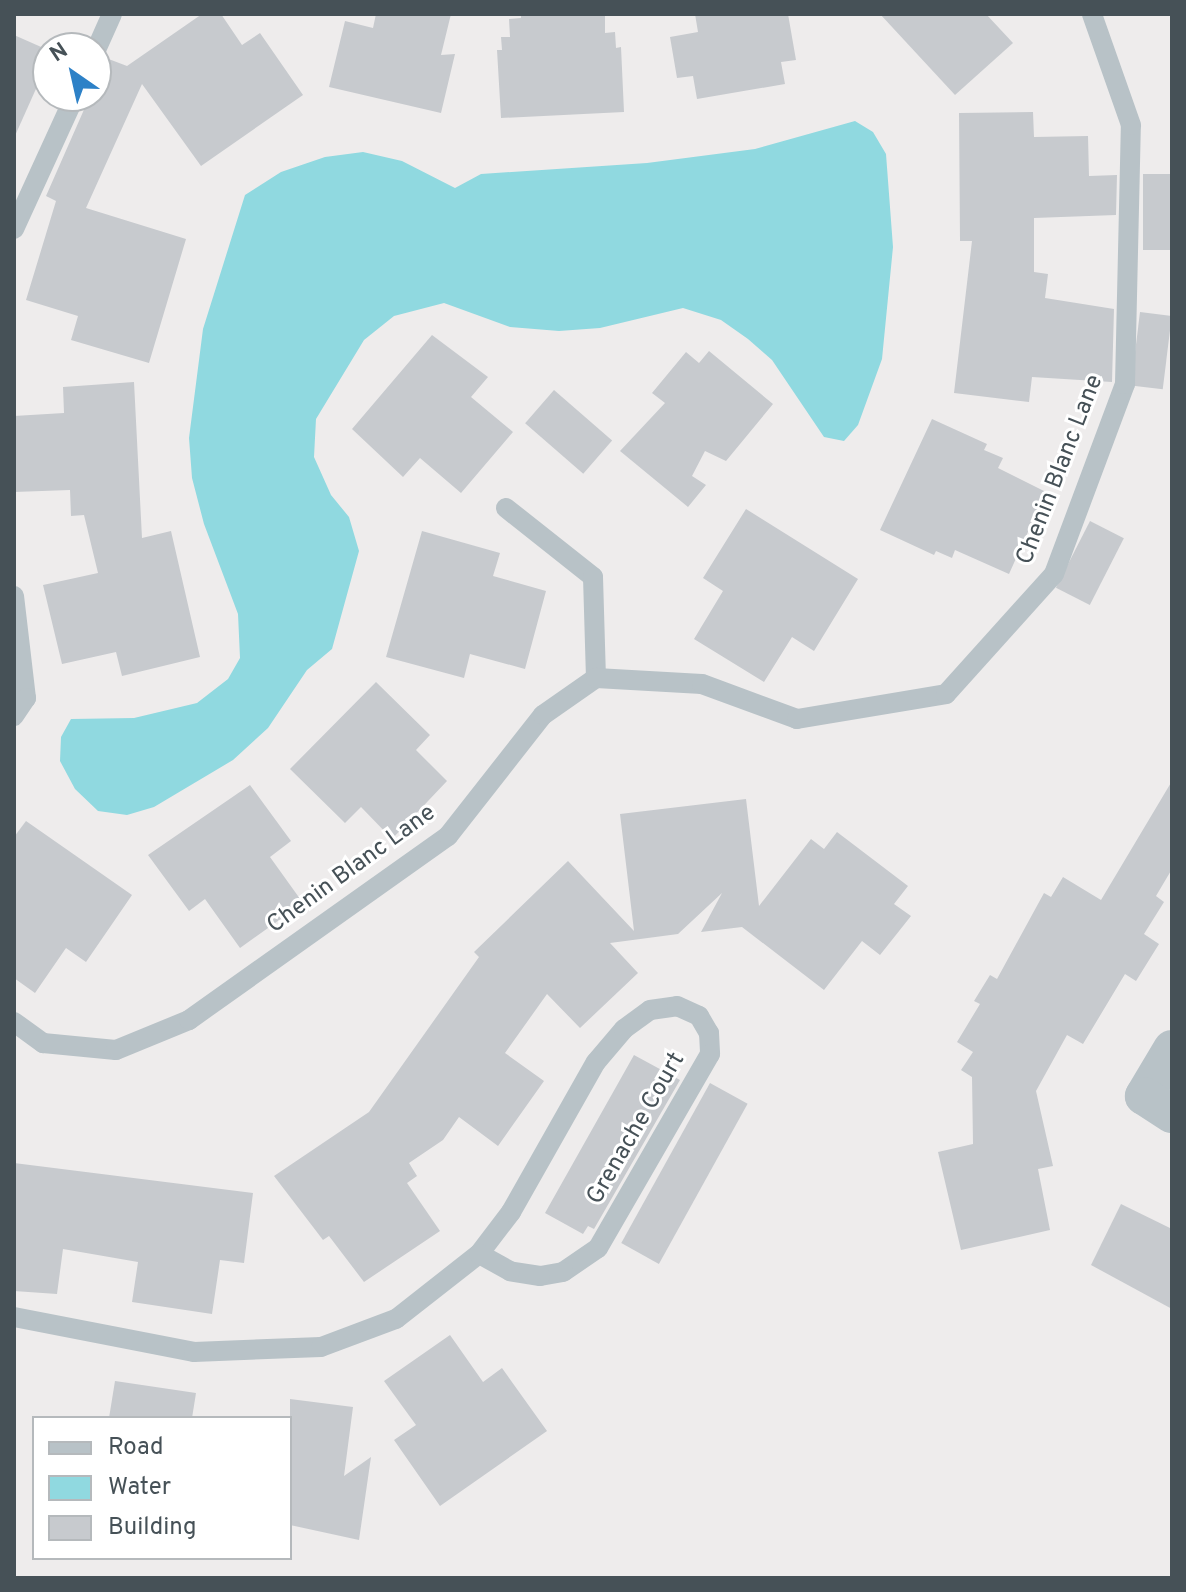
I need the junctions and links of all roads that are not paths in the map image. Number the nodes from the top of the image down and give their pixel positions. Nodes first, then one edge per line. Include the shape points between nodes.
1 (1092, 14) edge
2 (68, 112) edge
3 (14, 229) edge
4 (506, 508) dead end
5 (14, 596) edge
6 (596, 678) junction
7 (14, 716) edge
8 (14, 1022) edge
9 (1172, 1049) edge
10 (1172, 1114) edge
11 (479, 1254) junction
12 (14, 1317) edge

1 - 6 lane, Chenin Blanc Lane via 1131,125 1125,384 1054,574 946,694 797,719 702,684
2 - 3 lane
4 - 6 lane via 593,577
5 - 7 lane via 26,698
6 - 8 lane, Chenin Blanc Lane via 543,715 448,836 189,1020 116,1050 43,1043
9 - 10 street via 1144,1096
11 - 11 lane, Grenache Court via 510,1271 540,1276 563,1272 598,1248 710,1054 709,1033 699,1016 677,1006 650,1010 624,1029 596,1062 511,1212
11 - 12 lane, Grenache Court via 396,1319 321,1347 194,1352

